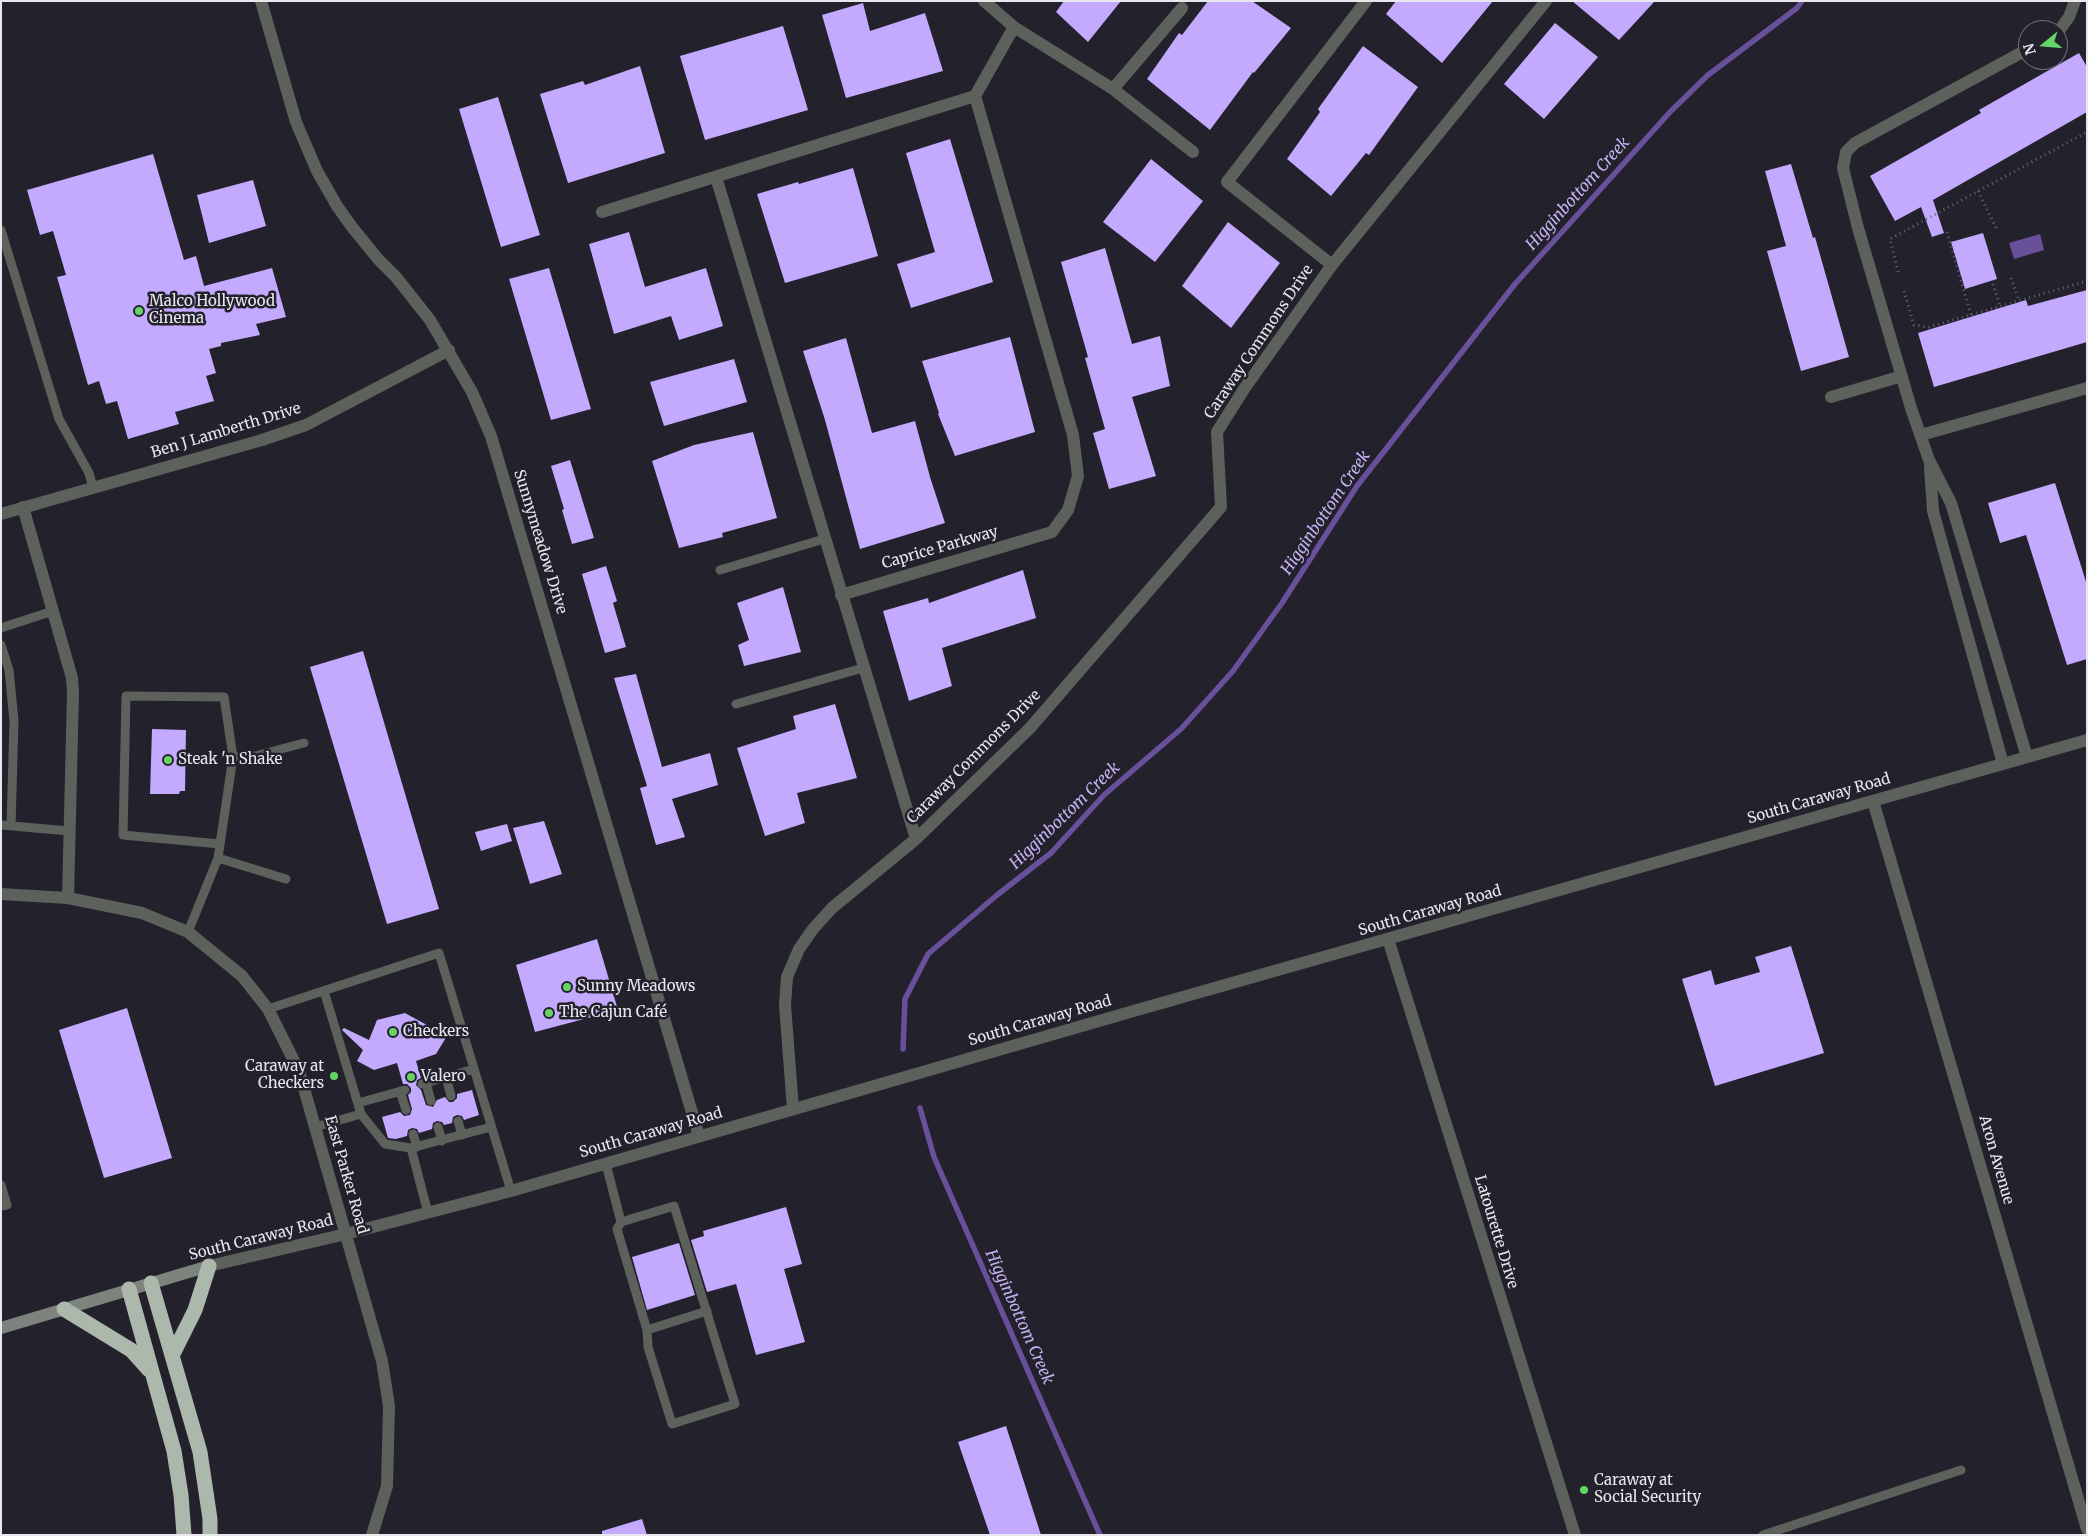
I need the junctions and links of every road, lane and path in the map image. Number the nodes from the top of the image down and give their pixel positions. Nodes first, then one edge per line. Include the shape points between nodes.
1 (261, 1) edge
2 (984, 1) edge
3 (1366, 1) edge
4 (2075, 1) edge
5 (1543, 2) edge
6 (1182, 8) dead end
7 (2067, 20) edge
8 (1014, 27) junction
9 (2018, 54) edge
10 (1113, 89) junction
11 (974, 96) junction
12 (2087, 132) edge
13 (1193, 152) dead end
14 (716, 177) junction
15 (1978, 191) junction
16 (602, 212) dead end
17 (1, 230) edge
18 (1996, 230) dead end
19 (1947, 232) dead end
20 (1332, 265) junction
21 (1898, 272) dead end
22 (2011, 278) dead end
23 (2087, 281) edge
24 (1993, 284) dead end
25 (1904, 291) dead end
26 (2018, 301) junction
27 (2000, 306) junction
28 (1971, 314) junction
29 (449, 350) junction
30 (1902, 376) junction
31 (2087, 388) edge
32 (1831, 397) dead end
33 (1921, 435) junction
34 (1929, 460) junction
35 (93, 488) junction
36 (24, 507) junction
37 (1, 514) edge
38 (824, 539) junction
39 (720, 570) dead end
40 (841, 595) junction
41 (53, 611) junction
42 (1, 628) edge
43 (1, 644) edge
44 (863, 668) junction
45 (736, 704) dead end
46 (2087, 740) edge
47 (304, 743) dead end
48 (233, 757) junction
49 (2027, 757) junction
50 (2003, 764) junction
51 (1873, 800) junction
52 (1, 825) edge
53 (11, 826) junction
54 (69, 831) junction
55 (916, 839) junction
56 (220, 844) junction
57 (218, 858) junction
58 (286, 879) dead end
59 (1, 894) edge
60 (68, 898) junction
61 (188, 932) junction
62 (1388, 939) junction
63 (324, 991) junction
64 (268, 1009) junction
65 (474, 1069) junction
66 (446, 1078) junction
67 (451, 1096) dead end
68 (431, 1101) dead end
69 (358, 1103) junction
70 (794, 1109) junction
71 (406, 1110) dead end
72 (361, 1114) junction
73 (458, 1121) dead end
74 (315, 1127) junction
75 (438, 1127) dead end
76 (491, 1127) junction
77 (413, 1134) dead end
78 (462, 1135) junction
79 (699, 1136) junction
80 (442, 1141) junction
81 (414, 1148) junction
82 (606, 1164) junction
83 (1, 1185) edge
84 (512, 1191) junction
85 (1, 1206) edge
86 (428, 1213) junction
87 (621, 1222) junction
88 (346, 1234) junction
89 (210, 1266) junction
90 (151, 1283) junction
91 (129, 1289) junction
92 (64, 1309) junction
93 (707, 1311) junction
94 (1, 1328) edge
95 (647, 1330) junction
96 (173, 1354) junction
97 (152, 1374) junction
98 (1961, 1470) dead end
99 (2087, 1529) edge
100 (184, 1535) edge
101 (210, 1535) edge
102 (372, 1535) edge
103 (1575, 1535) edge
104 (1763, 1535) edge

1 - 29 street, Sunnymeadow Drive via 296,122 317,171 352,228 396,277
2 - 8 street
3 - 20 street via 1227,182
4 - 7 street
5 - 20 street, Caraway Commons Drive
6 - 10 street
8 - 10 street
8 - 11 street
9 - 30 street via 1855,143 1846,152 1845,176
10 - 13 street
11 - 14 street
11 - 40 street, Caprice Parkway via 1073,435 1078,476 1068,510 1052,532
12 - 15 path
14 - 16 street
14 - 38 street
15 - 18 path
15 - 21 path via 1890,239
17 - 35 lane via 59,419 89,473
19 - 28 path
20 - 55 street, Caraway Commons Drive via 1217,432 1221,507 1030,728
22 - 26 path
23 - 26 path
24 - 27 path
25 - 28 path via 1914,325 1929,327
26 - 27 path
27 - 28 path
29 - 35 street, Ben J Lamberth Drive via 306,425
29 - 79 street, Sunnymeadow Drive via 491,436
30 - 32 street
30 - 33 street
31 - 33 street
33 - 34 street
34 - 49 street via 1951,503
34 - 50 street via 1933,511
35 - 36 street, Ben J Lamberth Drive
36 - 37 street, Ben J Lamberth Drive
36 - 41 street
38 - 39 lane
38 - 40 street
40 - 44 street
41 - 42 lane
41 - 54 street via 72,678
43 - 53 lane via 8,670 14,721
44 - 45 lane
44 - 55 street
46 - 49 street, South Caraway Road
47 - 48 lane via 255,756
48 - 56 lane
48 - 56 lane via 224,697 126,696 123,835
49 - 50 street, South Caraway Road
50 - 51 street, South Caraway Road
51 - 62 street, South Caraway Road
51 - 99 street, Aron Avenue
52 - 53 lane
53 - 54 lane
54 - 60 street
55 - 70 street via 832,908 813,929 791,964 785,1005
56 - 57 lane
57 - 58 lane
57 - 61 lane
59 - 60 street, East Parker Road
60 - 61 street, East Parker Road via 142,913
61 - 64 street, East Parker Road via 242,976
62 - 70 street, South Caraway Road
62 - 103 street, Latourette Drive
63 - 64 lane
63 - 65 lane via 439,953
63 - 69 lane
64 - 74 street, East Parker Road via 299,1071
65 - 66 lane
65 - 76 lane
66 - 67 lane
66 - 68 lane via 424,1084
69 - 71 lane via 402,1090
69 - 72 lane
70 - 79 street, South Caraway Road
72 - 74 lane
72 - 81 lane via 385,1144
73 - 78 lane
74 - 88 street, East Parker Road
75 - 80 lane
76 - 78 lane
76 - 84 lane
77 - 81 lane
78 - 80 lane
79 - 82 street, South Caraway Road
80 - 81 lane
81 - 86 lane
82 - 84 street, South Caraway Road
82 - 87 lane
83 - 85 lane via 7,1204
84 - 86 street, South Caraway Road
86 - 88 street, South Caraway Road
87 - 93 lane via 674,1206
87 - 95 lane via 617,1229
88 - 89 street, South Caraway Road
88 - 102 street, East Parker Road via 382,1361 389,1406 387,1486
89 - 90 main road, South Caraway Road
89 - 96 highway via 195,1310
90 - 91 main road, South Caraway Road
90 - 96 highway
91 - 92 main road, South Caraway Road
91 - 97 highway
92 - 94 main road, South Caraway Road
92 - 97 highway via 132,1350
93 - 95 lane
93 - 95 lane via 735,1404 672,1424 648,1347
96 - 101 highway via 200,1452
97 - 100 highway via 174,1451
98 - 104 lane

